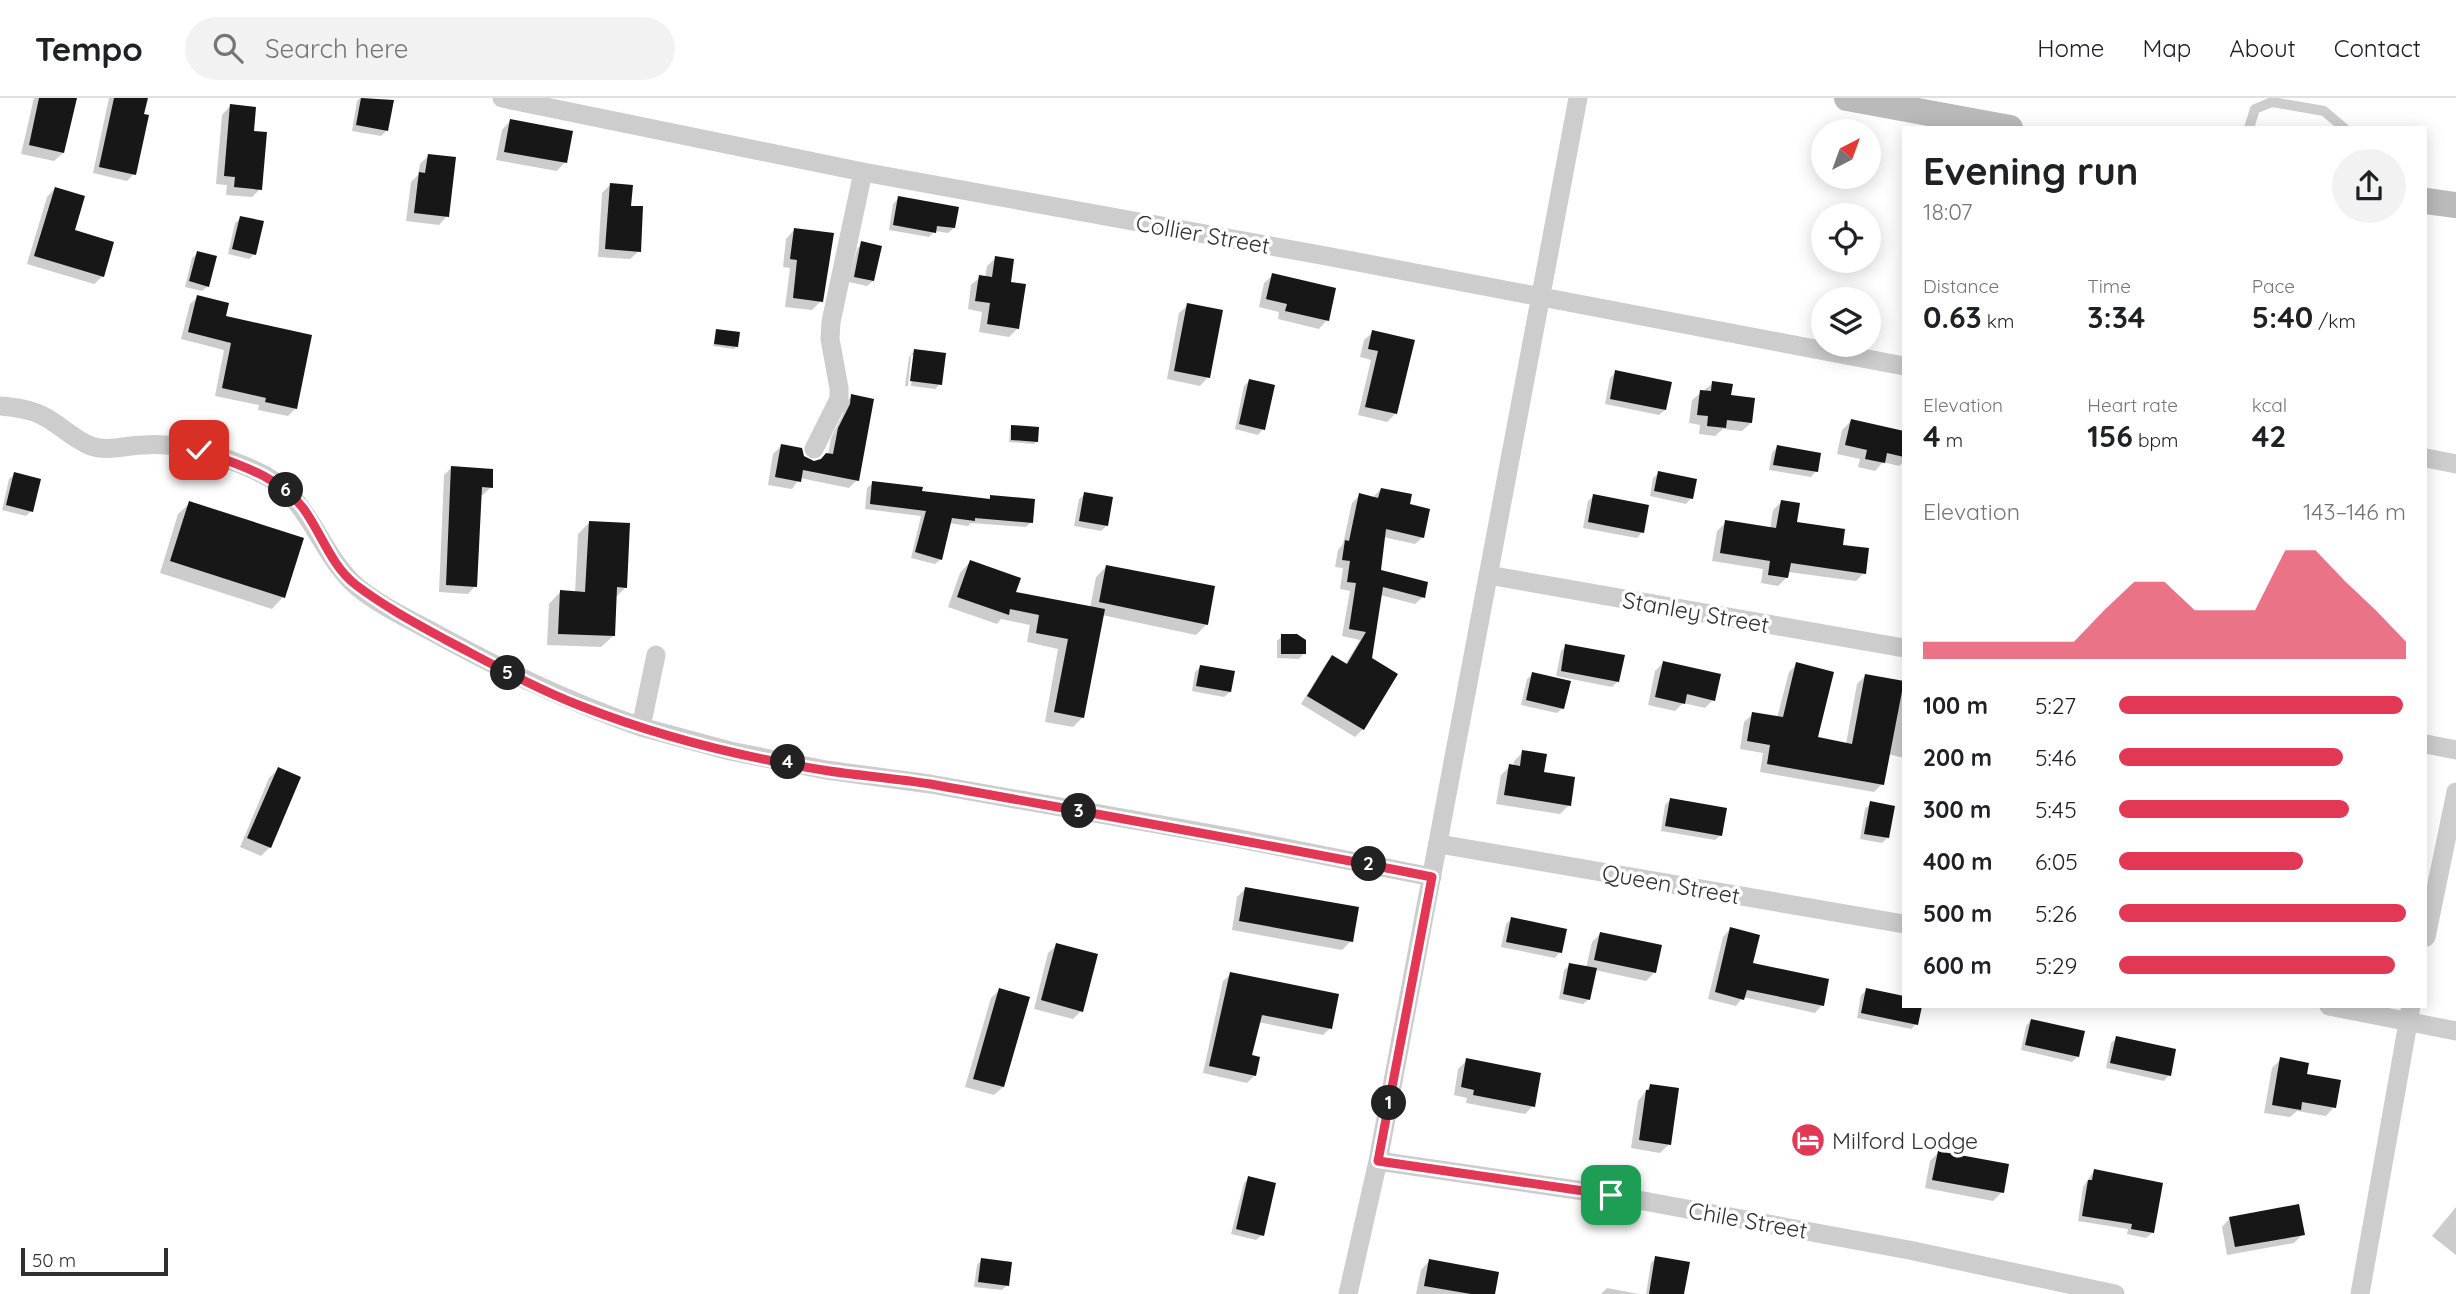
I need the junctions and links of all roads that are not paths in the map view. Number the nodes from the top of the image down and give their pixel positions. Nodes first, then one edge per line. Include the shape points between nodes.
1 (502, 98) edge
2 (1578, 98) edge
3 (1847, 98) edge
4 (1999, 126) edge
5 (2250, 126) edge
6 (2342, 126) edge
7 (863, 172) junction
8 (2427, 201) edge
9 (2456, 205) edge
10 (1541, 299) junction
11 (1902, 366) edge
12 (0, 405) edge
13 (814, 449) dead end
14 (2427, 458) edge
15 (2456, 464) edge
16 (1488, 575) junction
17 (1902, 648) edge
18 (656, 655) dead end
19 (641, 727) junction
20 (2427, 744) edge
21 (2456, 750) edge
22 (2456, 792) edge
23 (1438, 844) junction
24 (1432, 877) junction
25 (1902, 924) edge
26 (2427, 932) edge
27 (2349, 1008) edge
28 (2409, 1014) edge
29 (2456, 1031) edge
30 (1378, 1161) junction
31 (1348, 1294) edge
32 (2115, 1294) edge
33 (2360, 1294) edge

1 - 7 street, Collier Street
2 - 10 street
3 - 4 main road
5 - 6 lane via 2255,109 2272,102 2324,111
7 - 10 street, Collier Street
7 - 13 street via 831,322 839,399
8 - 9 main road
10 - 11 street, Collier Street
10 - 16 street
12 - 19 street via 42,415 93,446 109,449 143,444 199,450 265,476 285,488 303,508 353,583 391,609 502,670
14 - 15 street
16 - 17 street, Stanley Street
16 - 23 street
18 - 19 street
19 - 24 street via 826,770 943,786
20 - 21 street
22 - 26 street
23 - 24 street
23 - 25 street, Queen Street
24 - 30 street
27 - 28 street
28 - 29 street
28 - 33 street
30 - 31 street
30 - 32 street, Chile Street via 1611,1195

